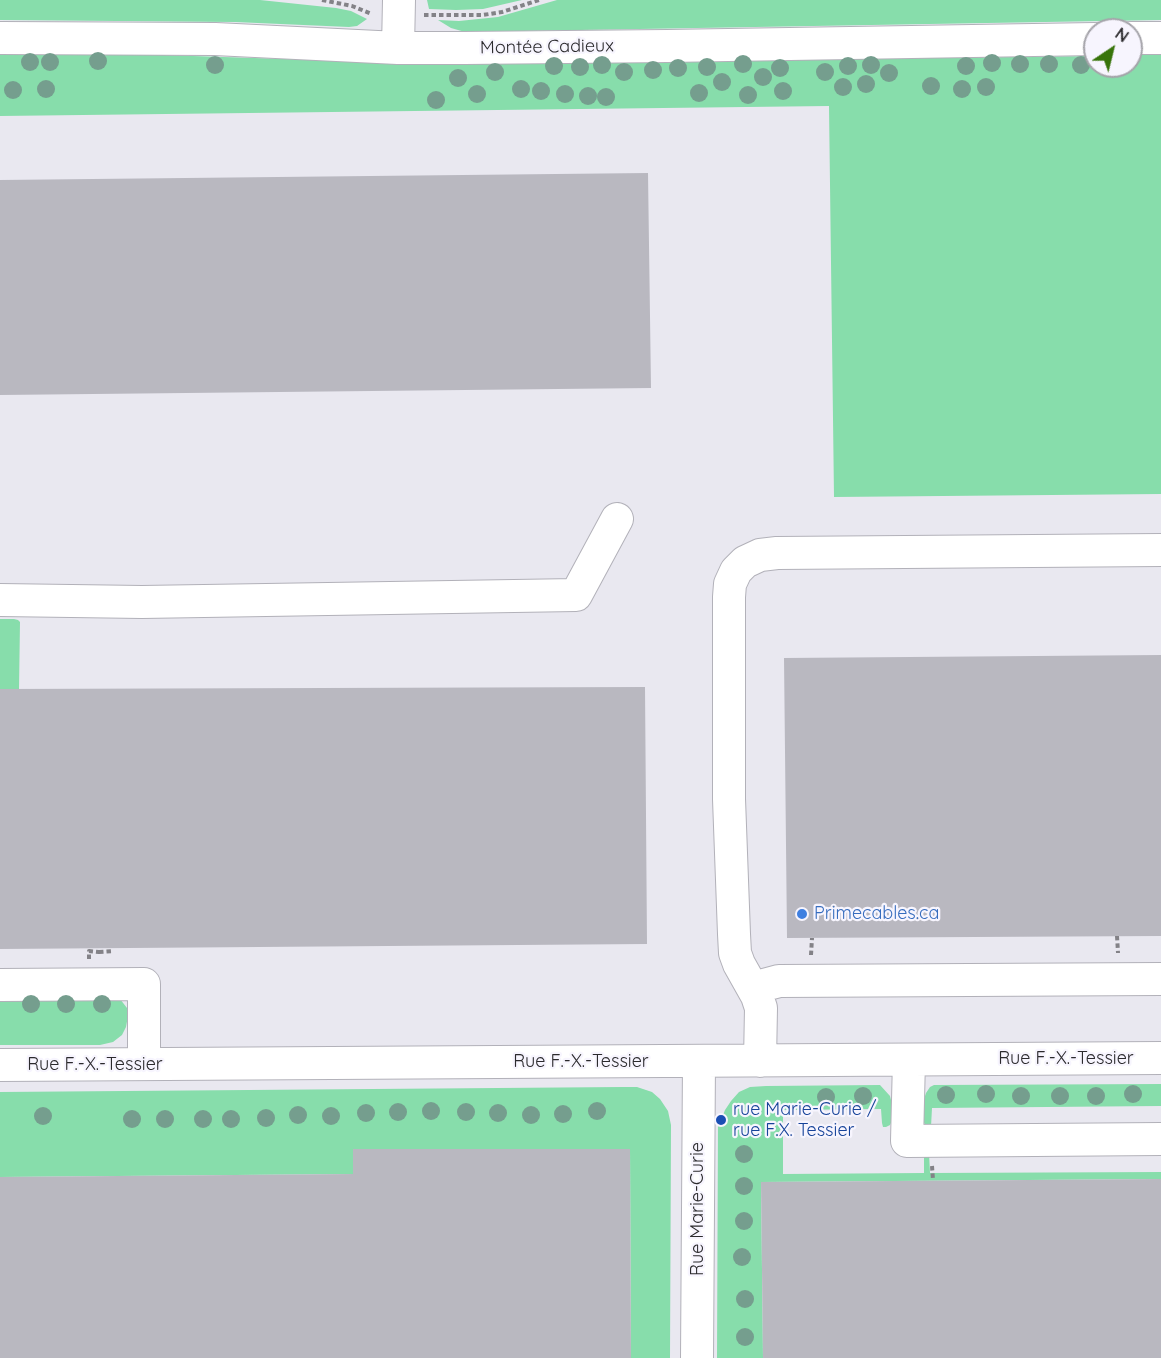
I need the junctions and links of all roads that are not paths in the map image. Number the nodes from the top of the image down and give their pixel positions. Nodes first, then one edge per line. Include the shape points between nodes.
1 (386, 7) edge
2 (0, 38) edge
3 (1143, 38) edge
4 (1161, 38) edge
5 (1083, 39) edge
6 (398, 48) junction
7 (617, 519) dead end
8 (1161, 550) edge
9 (0, 600) edge
10 (1161, 979) edge
11 (0, 985) edge
12 (753, 988) junction
13 (1161, 1058) edge
14 (699, 1060) junction
15 (909, 1060) junction
16 (760, 1061) junction
17 (144, 1064) junction
18 (0, 1065) edge
19 (1161, 1139) edge
20 (697, 1358) edge

1 - 6 street
2 - 6 street, Montée Cadieux via 215,39
3 - 4 street
5 - 6 street, Montée Cadieux
7 - 9 street via 576,595 142,602
8 - 12 street via 777,553 760,555 736,571 729,597 734,934 739,964
10 - 12 street via 779,981
11 - 17 street via 144,984
12 - 16 street via 760,1008
13 - 15 street, Rue F.-X.-Tessier
14 - 16 street, Rue F.-X.-Tessier
14 - 17 street, Rue F.-X.-Tessier
14 - 20 street, Rue Marie-Curie
15 - 16 street, Rue F.-X.-Tessier
15 - 19 street via 907,1141
17 - 18 street, Rue F.-X.-Tessier

